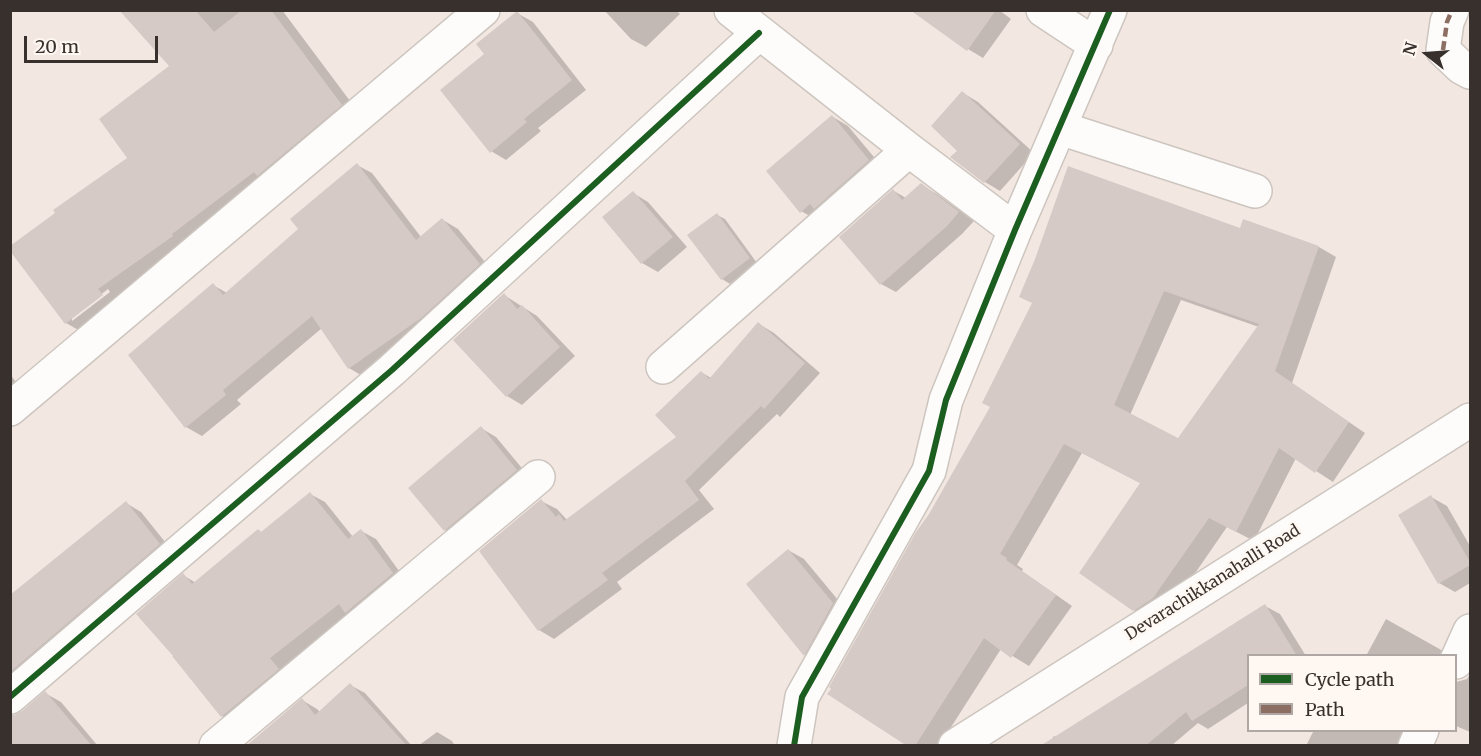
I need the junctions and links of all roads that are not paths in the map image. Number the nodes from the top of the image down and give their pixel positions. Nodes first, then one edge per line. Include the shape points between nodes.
1 (483, 10) edge
2 (731, 10) edge
3 (1043, 10) edge
4 (1110, 10) edge
5 (1452, 10) edge
6 (759, 33) junction
7 (1096, 45) junction
8 (1470, 72) edge
9 (1060, 128) junction
10 (909, 150) junction
11 (1255, 191) dead end
12 (1015, 230) junction
13 (663, 367) dead end
14 (10, 409) edge
15 (1470, 420) edge
16 (538, 477) dead end
17 (1470, 631) edge
18 (1457, 658) edge
19 (10, 697) edge
20 (1421, 732) edge
21 (216, 746) edge
22 (794, 746) edge
23 (955, 746) edge
24 (1415, 746) edge

1 - 14 street
2 - 6 street
3 - 7 street
4 - 7 street
5 - 8 street via 1443,50
6 - 10 street
6 - 19 street via 392,370
7 - 9 street
9 - 11 street
9 - 12 street
10 - 12 street
10 - 13 street
12 - 22 street via 946,400 929,471 802,697
15 - 23 street, Devarachikkanahalli Road
16 - 21 street
17 - 18 street
20 - 24 street

